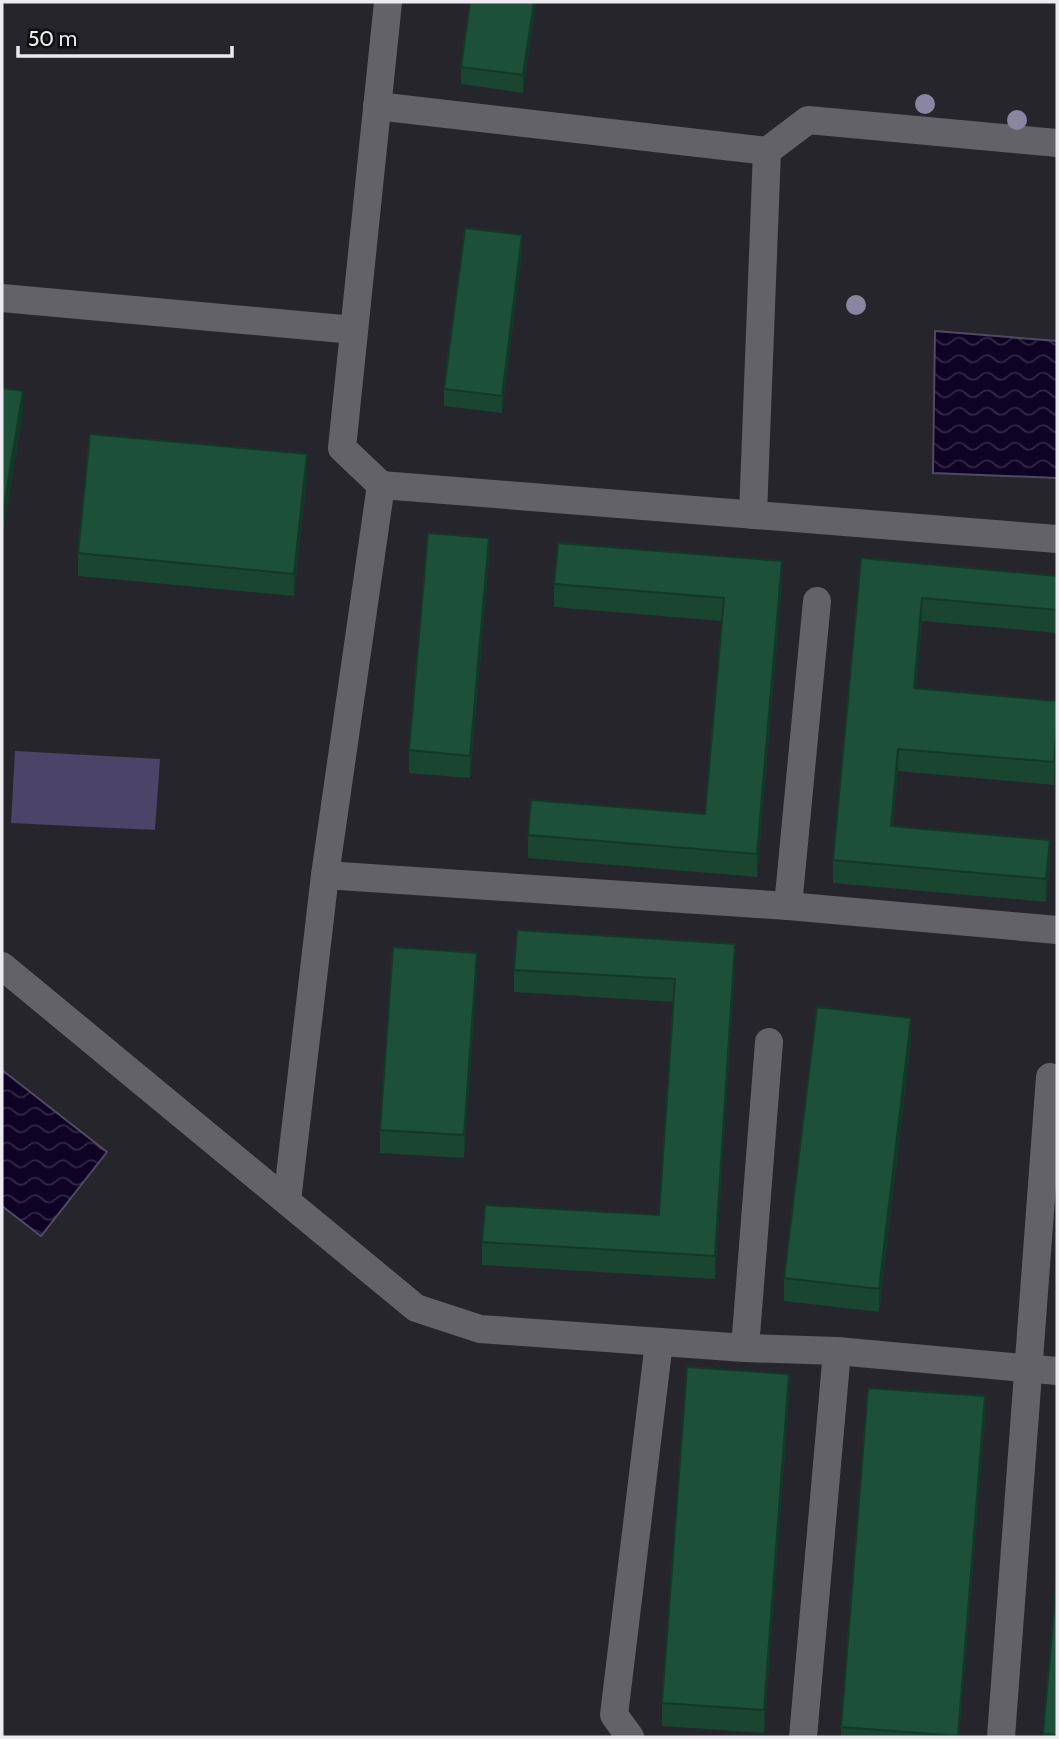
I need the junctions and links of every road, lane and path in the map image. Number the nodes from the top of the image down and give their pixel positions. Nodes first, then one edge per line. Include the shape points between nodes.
1 (388, 2) edge
2 (377, 106) junction
3 (1057, 143) edge
4 (767, 151) junction
5 (2, 299) edge
6 (354, 330) junction
7 (381, 485) junction
8 (752, 515) junction
9 (1057, 539) edge
10 (817, 601) dead end
11 (325, 875) junction
12 (788, 906) junction
13 (1057, 930) edge
14 (2, 966) edge
15 (769, 1042) dead end
16 (1050, 1077) dead end
17 (287, 1201) junction
18 (659, 1342) junction
19 (745, 1348) junction
20 (837, 1352) junction
21 (1029, 1369) junction
22 (1057, 1371) edge
23 (630, 1737) edge
24 (803, 1737) edge
25 (1001, 1737) edge

1 - 2 street
2 - 4 street
2 - 6 street
3 - 4 street via 808,120
4 - 8 street
5 - 6 street
6 - 7 street via 342,448
7 - 8 street
7 - 11 street
8 - 9 street
10 - 12 street
11 - 12 street
11 - 17 street
12 - 13 street
14 - 17 street
15 - 19 street
16 - 21 street
17 - 18 street via 416,1308 480,1329
18 - 19 street
18 - 23 street via 614,1715
19 - 20 street
20 - 21 street
20 - 24 street
21 - 22 street
21 - 25 street

